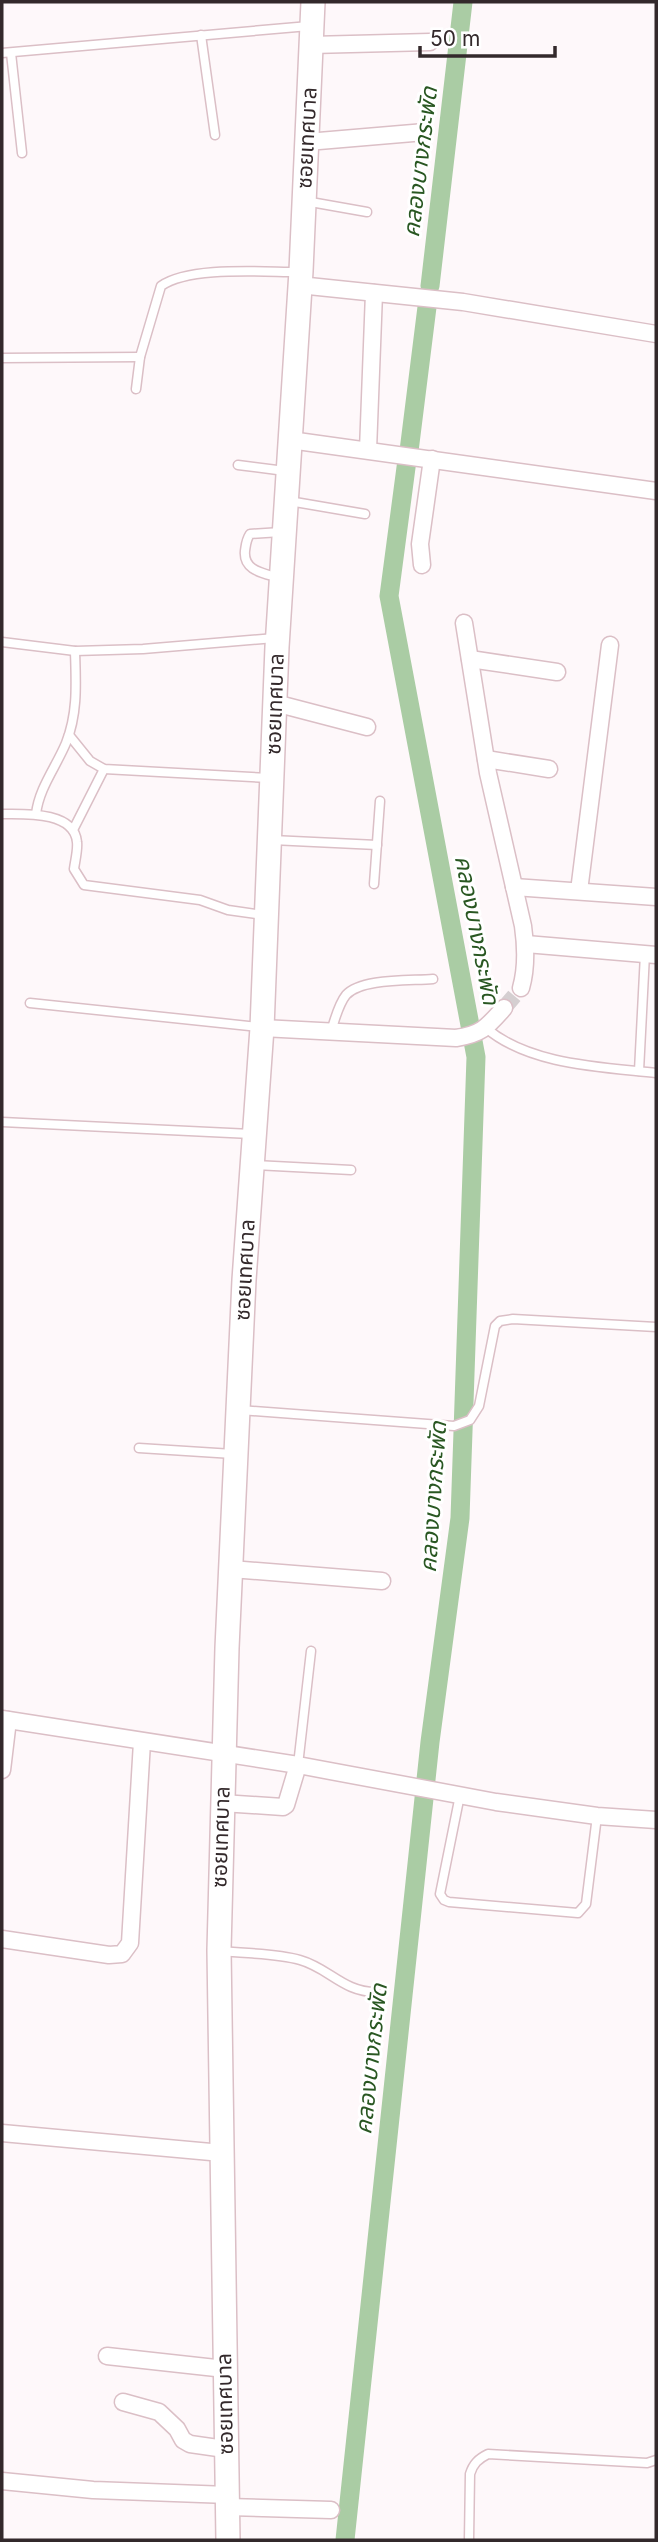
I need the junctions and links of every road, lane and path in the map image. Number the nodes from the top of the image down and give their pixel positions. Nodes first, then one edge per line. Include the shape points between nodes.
1 (313, 2) edge
2 (201, 35) junction
3 (312, 36) junction
4 (430, 42) dead end
5 (6, 53) edge
6 (425, 132) dead end
7 (215, 135) dead end
8 (307, 142) junction
9 (22, 153) dead end
10 (304, 201) junction
11 (367, 212) dead end
12 (300, 278) junction
13 (374, 293) junction
14 (656, 334) edge
15 (140, 357) junction
16 (2, 358) edge
17 (136, 389) dead end
18 (290, 440) junction
19 (368, 450) junction
20 (432, 459) junction
21 (238, 464) dead end
22 (288, 471) junction
23 (656, 491) edge
24 (286, 501) junction
25 (365, 514) dead end
26 (284, 532) junction
27 (422, 565) dead end
28 (281, 579) junction
29 (464, 623) dead end
30 (278, 638) junction
31 (2, 642) edge
32 (610, 645) dead end
33 (75, 651) junction
34 (470, 659) junction
35 (557, 672) dead end
36 (275, 703) junction
37 (367, 727) dead end
38 (69, 735) junction
39 (486, 759) junction
40 (104, 769) junction
41 (549, 769) dead end
42 (272, 778) junction
43 (380, 801) dead end
44 (2, 814) edge
45 (36, 814) junction
46 (73, 830) junction
47 (269, 840) junction
48 (377, 845) junction
49 (374, 884) dead end
50 (514, 887) junction
51 (579, 891) junction
52 (656, 897) edge
53 (266, 916) junction
54 (526, 944) junction
55 (651, 954) edge
56 (433, 979) dead end
57 (521, 988) tunnel mouth
58 (30, 1003) dead end
59 (504, 1008) tunnel mouth
60 (261, 1028) junction
61 (331, 1031) junction
62 (481, 1031) junction
63 (639, 1071) junction
64 (656, 1073) edge
65 (2, 1122) edge
66 (254, 1134) junction
67 (252, 1165) junction
68 (351, 1170) dead end
69 (656, 1327) edge
70 (238, 1410) junction
71 (139, 1448) dead end
72 (236, 1454) junction
73 (230, 1569) junction
74 (382, 1581) dead end
75 (311, 1651) dead end
76 (5, 1720) edge
77 (142, 1742) junction
78 (224, 1754) junction
79 (298, 1765) junction
80 (2, 1770) edge
81 (460, 1796) junction
82 (222, 1803) junction
83 (597, 1816) junction
84 (656, 1820) edge
85 (2, 1939) edge
86 (219, 1950) junction
87 (376, 1992) dead end
88 (2, 2133) edge
89 (222, 2153) junction
90 (107, 2356) dead end
91 (225, 2369) junction
92 (123, 2402) dead end
93 (225, 2449) junction
94 (656, 2460) edge
95 (2, 2481) edge
96 (227, 2501) junction
97 (331, 2510) dead end
98 (228, 2540) edge
99 (469, 2540) edge

1 - 3 street, ซอยเทศบาล
2 - 3 lane
2 - 5 lane
2 - 7 lane
3 - 4 street
3 - 8 street, ซอยเทศบาล
5 - 9 lane
6 - 8 street
8 - 10 street, ซอยเทศบาล
10 - 11 lane
10 - 12 street, ซอยเทศบาล
12 - 13 street
12 - 15 lane via 198,273 171,278 157,295
12 - 18 street, ซอยเทศบาล
13 - 14 street via 463,302
13 - 19 street
15 - 16 lane
15 - 17 lane
18 - 19 street
18 - 22 street, ซอยเทศบาล
19 - 20 street
20 - 23 street
20 - 27 street via 420,544
21 - 22 lane
22 - 24 street, ซอยเทศบาล
24 - 25 lane
24 - 26 street, ซอยเทศบาล
26 - 28 street, ซอยเทศบาล
26 - 28 lane via 250,534 244,558 251,568
28 - 30 street, ซอยเทศบาล
29 - 34 street
30 - 33 lane
30 - 36 street, ซอยเทศบาล
31 - 33 lane
32 - 51 street
33 - 38 lane via 76,702
34 - 35 street
34 - 39 street
36 - 37 street
36 - 42 street, ซอยเทศบาล
38 - 40 lane via 90,761
38 - 45 lane
39 - 41 street
39 - 50 street
40 - 42 lane
40 - 46 lane
42 - 47 street, ซอยเทศบาล
43 - 48 lane
44 - 45 lane
45 - 46 lane via 64,822
46 - 53 lane via 77,842 74,869 84,885 200,901
47 - 48 lane
47 - 53 street, ซอยเทศบาล
48 - 49 lane
50 - 51 street
50 - 54 street
51 - 52 street
53 - 60 street, ซอยเทศบาล
54 - 55 street
54 - 57 street
55 - 63 lane
56 - 61 lane via 357,987 342,1001
58 - 60 lane
59 - 62 street
60 - 61 street
60 - 66 street, ซอยเทศบาล
61 - 62 street via 456,1038
62 - 63 lane via 519,1050 584,1065
63 - 64 lane
65 - 66 lane
66 - 67 street, ซอยเทศบาล
67 - 68 lane
67 - 70 street, ซอยเทศบาล
69 - 70 lane via 500,1321 495,1325 479,1406 470,1420 454,1426
70 - 72 street, ซอยเทศบาล
71 - 72 lane
72 - 73 street, ซอยเทศบาล
73 - 74 street
73 - 78 street, ซอยเทศบาล
75 - 79 lane
76 - 77 street
76 - 80 street
77 - 78 street
77 - 85 street via 130,1943 126,1949 109,1955
78 - 79 street
78 - 82 street, ซอยเทศบาล
79 - 81 street
79 - 82 street via 283,1807
81 - 83 street
81 - 83 lane via 440,1894 449,1902 578,1913 586,1904
82 - 86 street, ซอยเทศบาล
83 - 84 street
86 - 87 lane via 298,1959 350,1988
86 - 89 street, ซอยเทศบาล
88 - 89 street
89 - 91 street, ซอยเทศบาล
90 - 91 street
91 - 93 street, ซอยเทศบาล
92 - 93 street via 159,2412 190,2444
93 - 96 street, ซอยเทศบาล
94 - 99 lane via 488,2454 479,2458 470,2474
95 - 96 street
96 - 97 street
96 - 98 street, ซอยเทศบาล

